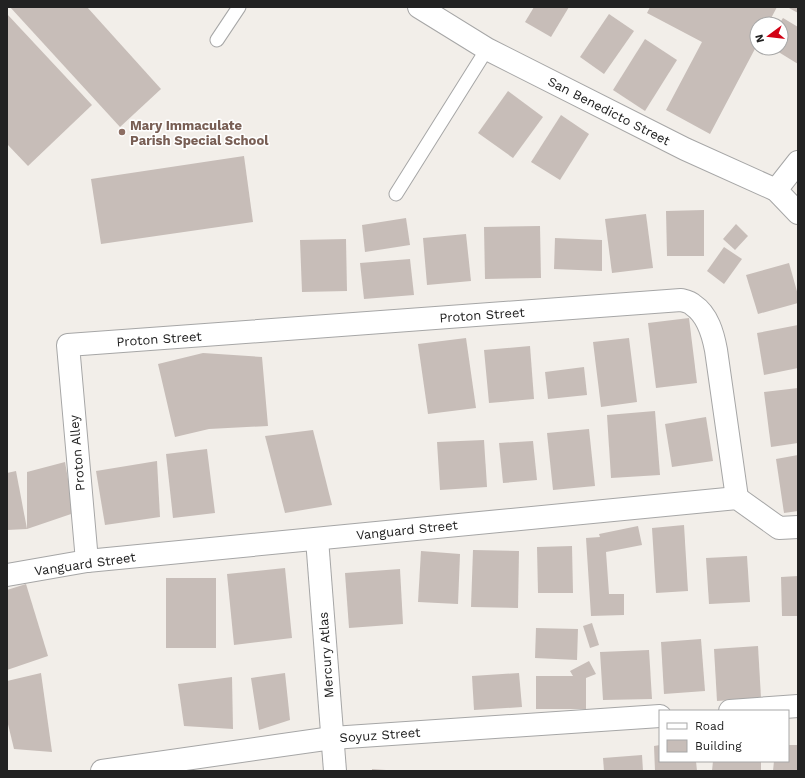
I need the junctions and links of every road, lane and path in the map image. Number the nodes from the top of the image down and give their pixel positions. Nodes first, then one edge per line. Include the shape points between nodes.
1 (239, 7) edge
2 (419, 7) edge
3 (217, 40) dead end
4 (487, 49) junction
5 (798, 162) edge
6 (776, 190) junction
7 (396, 194) dead end
8 (798, 213) edge
9 (68, 345) joint
10 (737, 498) junction
11 (798, 527) edge
12 (317, 539) junction
13 (86, 561) junction
14 (7, 575) edge
15 (798, 706) edge
16 (744, 710) edge
17 (659, 716) edge
18 (332, 738) junction
19 (102, 771) edge
20 (335, 771) edge

1 - 3 lane
2 - 4 street, San Benedicto Street
4 - 6 street, San Benedicto Street via 685,149
4 - 7 lane
5 - 6 street
6 - 8 street, San Benedicto Street
9 - 10 street, Proton Street via 681,300 693,304 713,332
9 - 13 street, Proton Alley
10 - 11 street via 779,528
10 - 12 street, Vanguard Street
12 - 13 street, Vanguard Street
12 - 18 street, Mercury Atlas
13 - 14 street, Vanguard Street
15 - 16 street
17 - 18 street, Soyuz Street
18 - 19 street, Soyuz Street
18 - 20 street, Mercury Atlas

